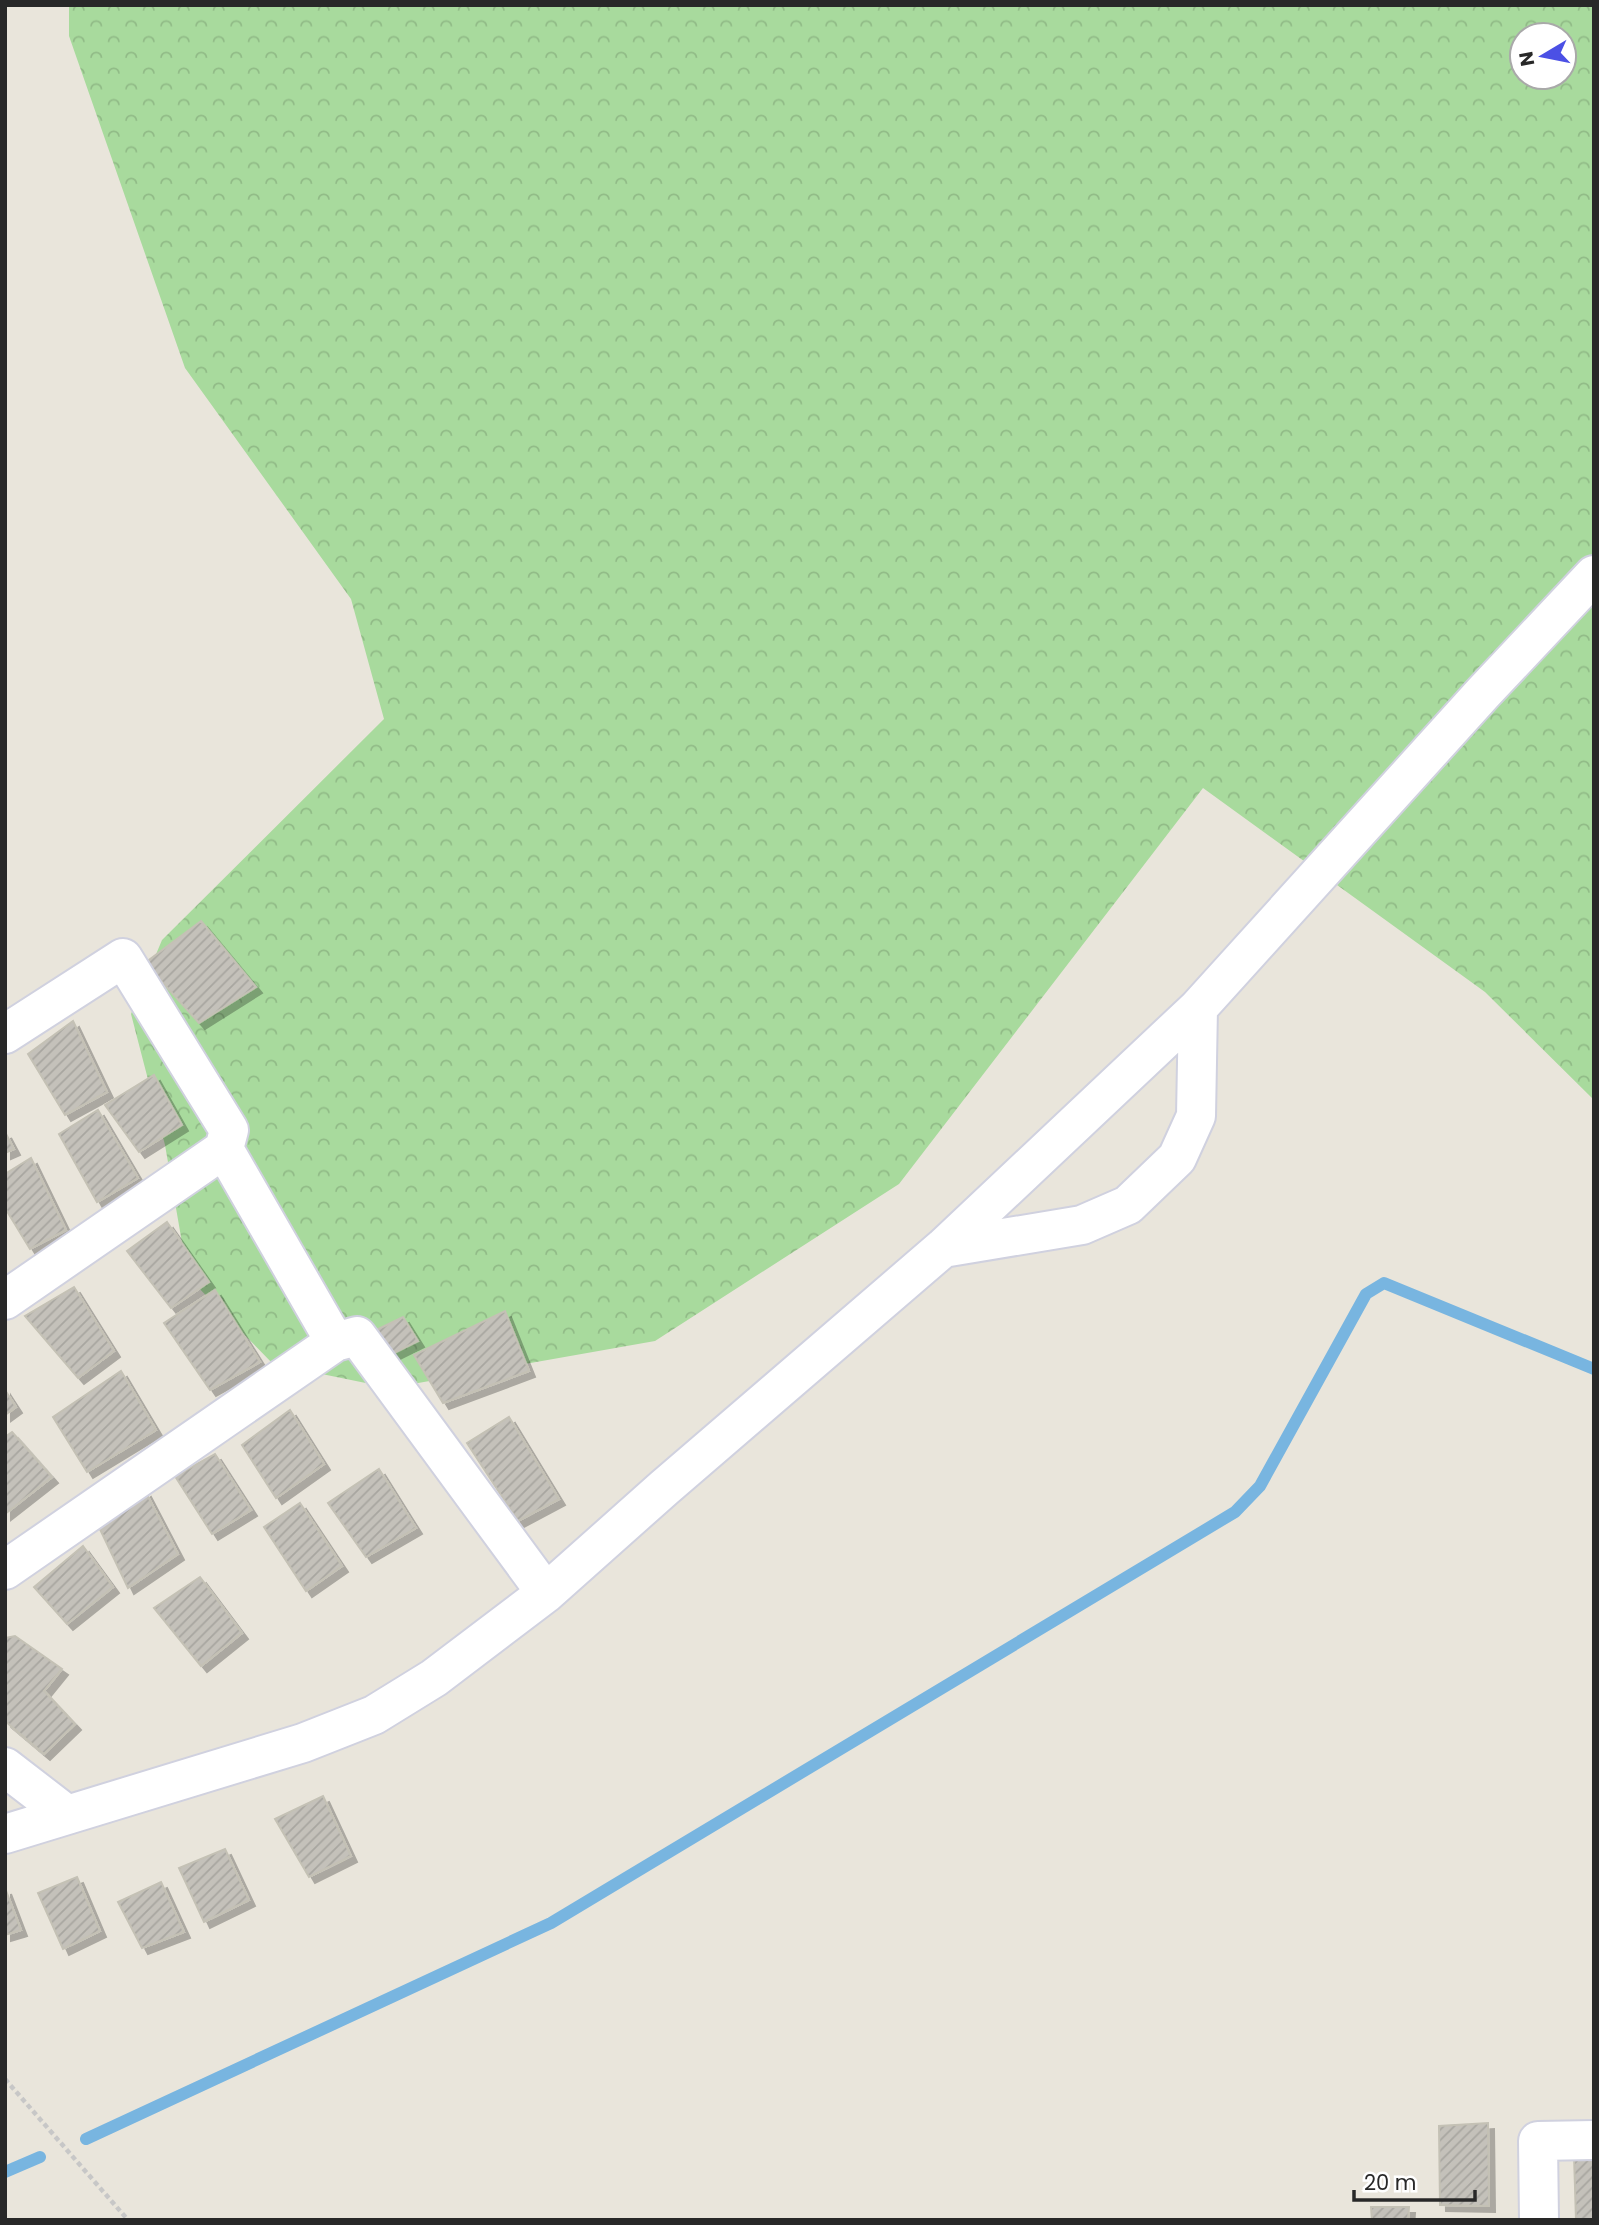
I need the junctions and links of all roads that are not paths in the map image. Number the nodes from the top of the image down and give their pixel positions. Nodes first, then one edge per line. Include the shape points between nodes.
1 (1594, 575) edge
2 (1198, 1008) junction
3 (5, 1034) edge
4 (224, 1149) junction
5 (943, 1248) junction
6 (5, 1300) edge
7 (335, 1342) junction
8 (5, 1570) edge
9 (546, 1593) junction
10 (5, 1767) edge
11 (66, 1814) junction
12 (5, 1833) edge
13 (1594, 2140) edge
14 (1539, 2220) edge

1 - 2 street
2 - 5 street
2 - 5 street via 1196,1116 1177,1158 1128,1205 1082,1225
3 - 4 street via 123,958 229,1130
4 - 6 street
4 - 7 street
5 - 9 street
7 - 8 street
7 - 9 street via 357,1336
9 - 11 street via 434,1678 374,1715 303,1743
10 - 11 street
11 - 12 street
13 - 14 street via 1538,2141

